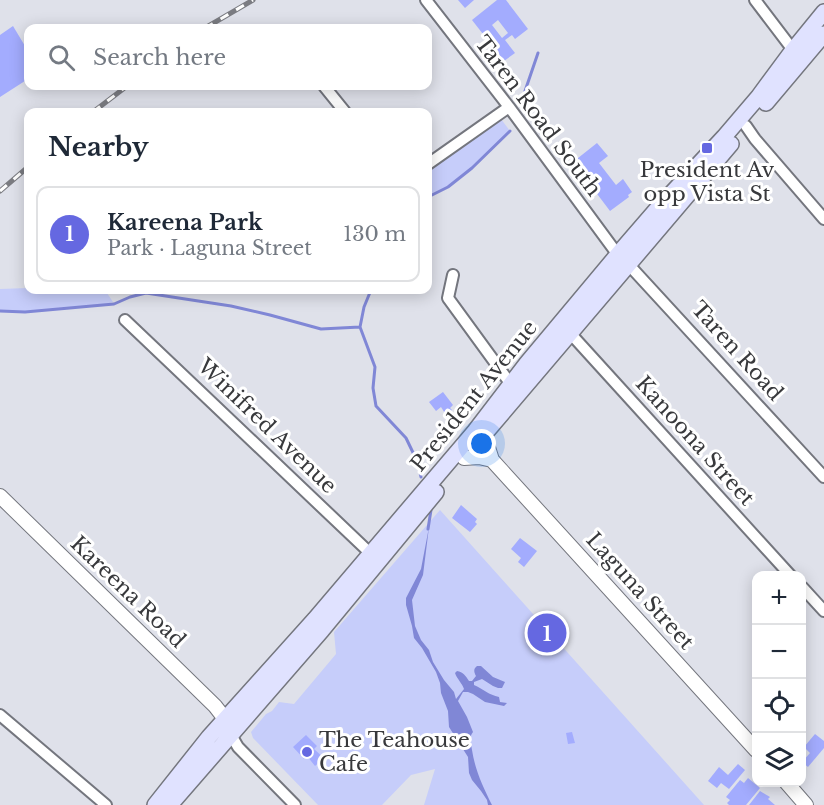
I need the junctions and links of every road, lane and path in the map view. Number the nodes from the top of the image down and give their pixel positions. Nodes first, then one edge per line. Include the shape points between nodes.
1 (426, 0) edge
2 (755, 0) edge
3 (824, 12) edge
4 (824, 34) edge
5 (797, 56) junction
6 (327, 90) edge
7 (509, 107) junction
8 (342, 108) edge
9 (746, 126) junction
10 (432, 161) edge
11 (824, 219) edge
12 (623, 260) junction
13 (453, 275) dead end
14 (125, 320) dead end
15 (570, 333) junction
16 (515, 388) junction
17 (484, 435) junction
18 (464, 458) junction
19 (492, 460) junction
20 (824, 477) edge
21 (0, 496) edge
22 (375, 557) junction
23 (786, 571) edge
24 (806, 592) edge
25 (824, 612) edge
26 (0, 715) edge
27 (224, 721) junction
28 (231, 735) junction
29 (752, 746) edge
30 (790, 787) edge
31 (106, 805) edge
32 (155, 805) edge
33 (170, 805) edge
34 (295, 805) edge
35 (806, 805) edge

1 - 7 street, Taren Road South
2 - 5 street
3 - 5 main road, President Avenue
4 - 5 main road, President Avenue
5 - 9 main road, President Avenue
5 - 12 main road, President Avenue via 657,208
6 - 8 street
7 - 10 street
7 - 12 street, Taren Road South
9 - 11 street
9 - 12 main road, President Avenue
12 - 15 main road, President Avenue
12 - 16 main road, President Avenue
12 - 20 street, Taren Road
13 - 16 street via 448,298
14 - 22 street, Winifred Avenue
15 - 16 main road, President Avenue
15 - 23 street, Kanoona Street
16 - 17 main road, President Avenue
16 - 22 main road, President Avenue via 483,421
17 - 18 main road, President Avenue
17 - 19 street, Laguna Street
18 - 19 street
18 - 22 main road, President Avenue
19 - 29 street, Laguna Street
21 - 27 street, Kareena Road via 217,708
22 - 27 main road, President Avenue
22 - 28 main road, President Avenue
24 - 25 street
26 - 31 street
27 - 28 main road
27 - 32 main road, President Avenue
28 - 33 main road, President Avenue
28 - 34 street
30 - 35 street

